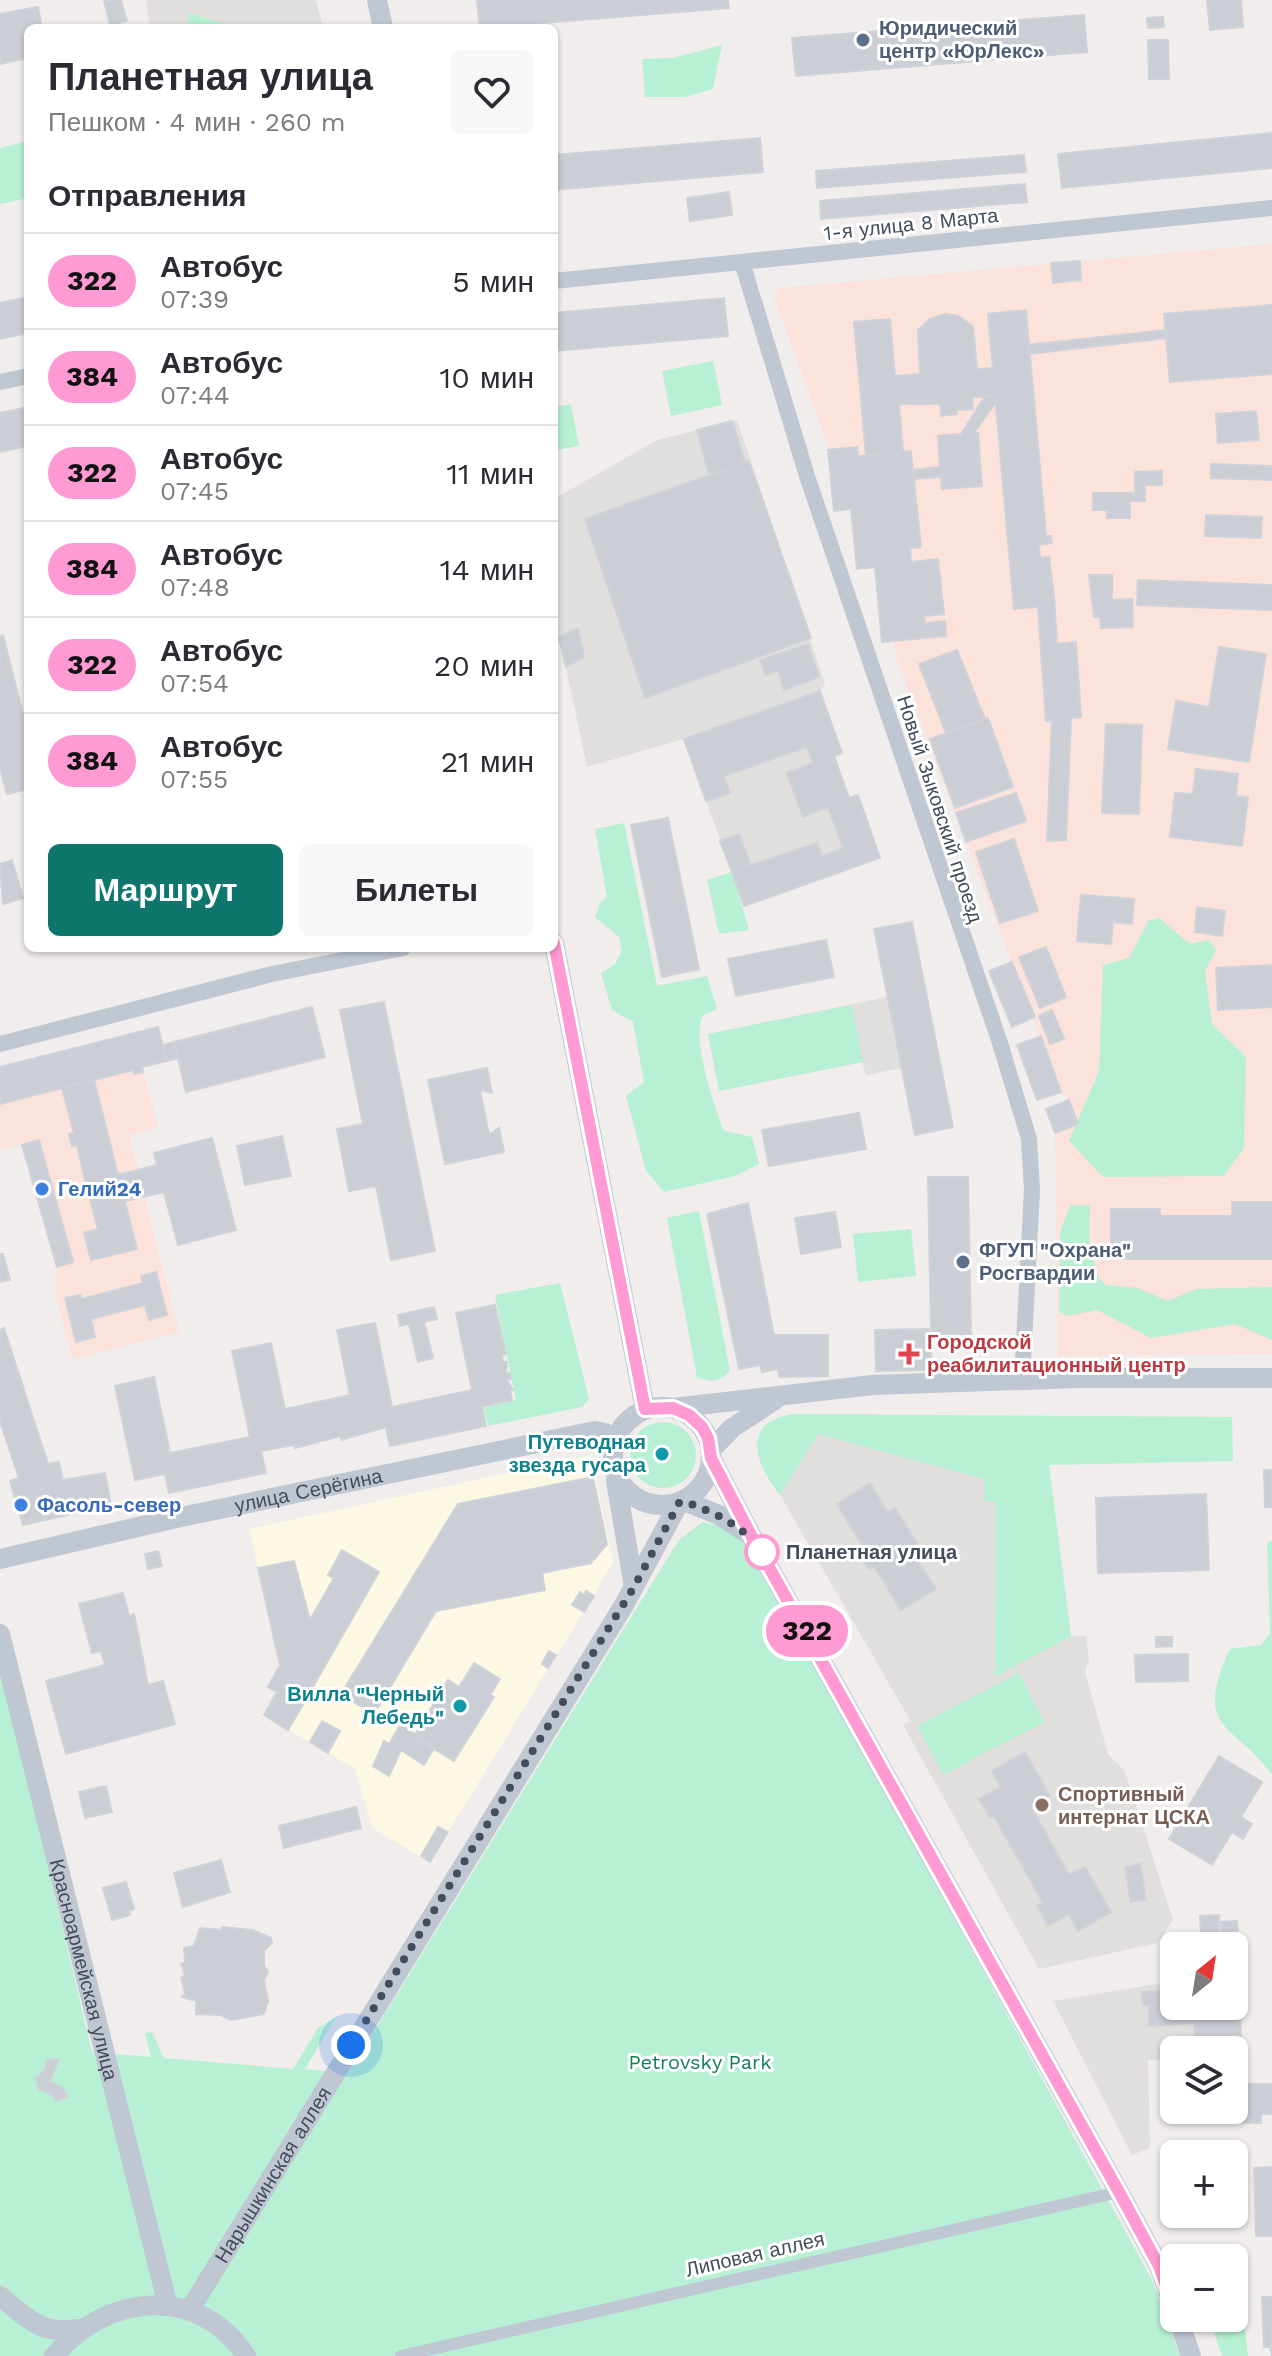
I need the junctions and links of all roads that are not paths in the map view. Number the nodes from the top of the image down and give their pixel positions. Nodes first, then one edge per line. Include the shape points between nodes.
1 (377, 0) edge
2 (382, 24) edge
3 (1272, 208) edge
4 (742, 262) junction
5 (558, 281) edge
6 (24, 377) edge
7 (0, 382) edge
8 (383, 952) edge
9 (556, 952) edge
10 (0, 1044) edge
11 (1272, 1378) edge
12 (1022, 1380) junction
13 (789, 1392) junction
14 (673, 1408) junction
15 (645, 1409) junction
16 (614, 1441) junction
17 (711, 1454) junction
18 (615, 1473) junction
19 (682, 1502) junction
20 (752, 1537) junction
21 (0, 1559) edge
22 (634, 1587) junction
23 (0, 1634) edge
24 (1119, 2192) junction
25 (1160, 2269) edge
26 (0, 2296) edge
27 (168, 2306) junction
28 (189, 2311) junction
29 (79, 2329) junction
30 (1183, 2332) edge
31 (54, 2356) edge
32 (246, 2356) edge
33 (401, 2356) edge
34 (1191, 2356) edge

1 - 2 street
3 - 4 street, 1-я улица 8 Марта
4 - 5 street, 1-я улица 8 Марта
4 - 12 street, Новый Зыковский проезд via 807,476 1029,1139 1032,1190
6 - 7 street
8 - 10 street via 272,974
9 - 15 street
11 - 12 street
12 - 13 street
13 - 14 street
13 - 17 street via 755,1409
14 - 15 street
14 - 17 street via 702,1427
15 - 16 street
16 - 18 street
16 - 21 street, улица Серёгина via 595,1431
17 - 19 street via 707,1477
17 - 20 street
18 - 19 street via 625,1490 641,1501 660,1506
18 - 22 street
19 - 20 street via 719,1515
19 - 22 street, Нарышкинская аллея
20 - 24 street
22 - 28 street, Нарышкинская аллея
23 - 27 street, Красноармейская улица
24 - 25 street
24 - 33 street, Липовая аллея
26 - 29 street via 37,2327 57,2333
27 - 28 street
27 - 29 street via 122,2308
28 - 32 street via 216,2325
29 - 31 street
30 - 34 street

